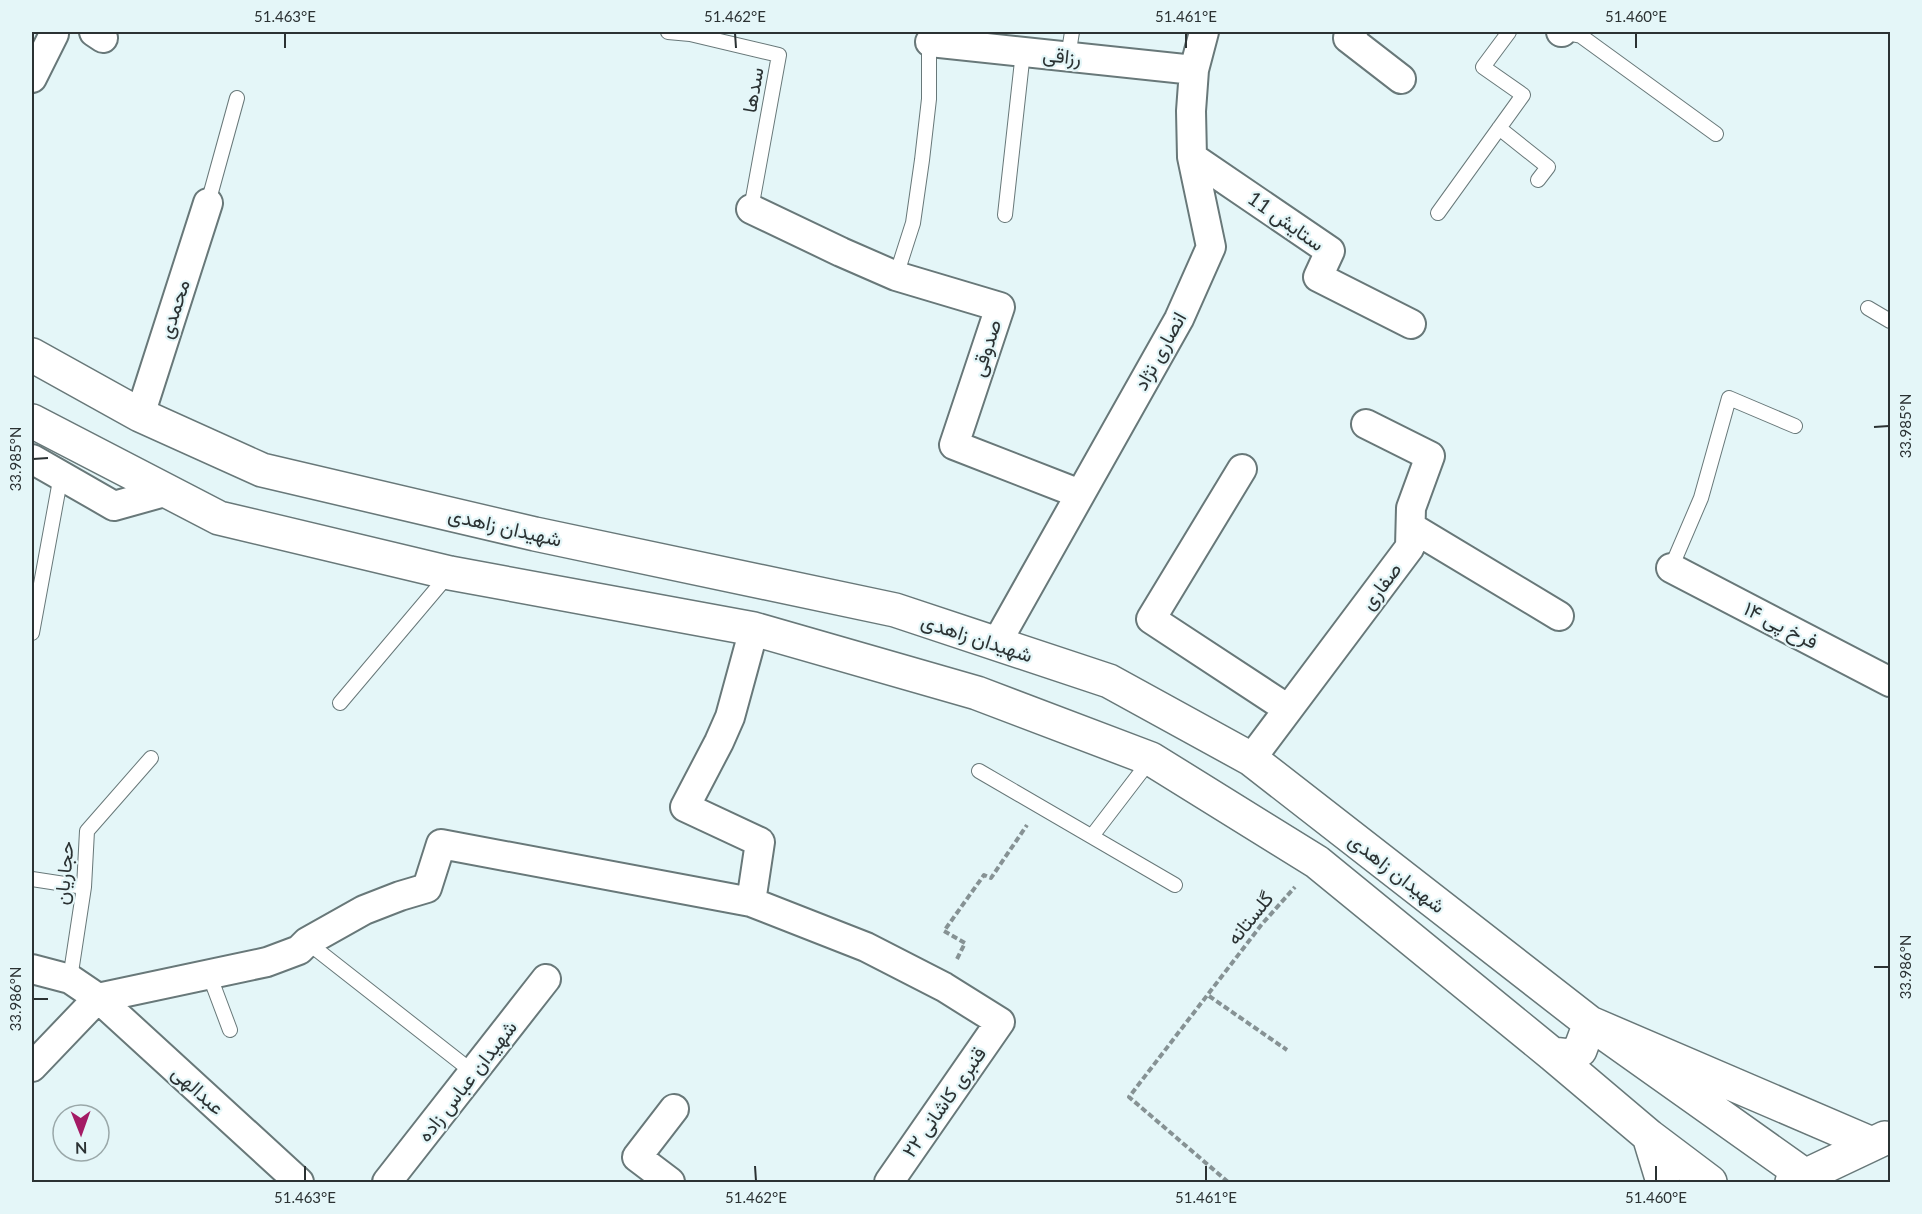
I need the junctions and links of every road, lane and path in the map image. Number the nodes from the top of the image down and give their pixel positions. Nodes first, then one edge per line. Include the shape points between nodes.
1 (54, 32) edge
2 (668, 32) edge
3 (1204, 32) edge
4 (1353, 32) edge
5 (1509, 32) edge
6 (1562, 32) edge
7 (929, 37) edge
8 (1070, 44) edge
9 (1023, 52) junction
10 (1194, 70) junction
11 (32, 78) edge
12 (1401, 79) dead end
13 (237, 98) dead end
14 (1499, 128) junction
15 (1716, 134) dead end
16 (1192, 157) junction
17 (1538, 180) dead end
18 (208, 203) joint
19 (751, 209) joint
20 (1438, 213) dead end
21 (1005, 215) dead end
22 (896, 276) junction
23 (1868, 308) dead end
24 (1890, 321) edge
25 (1411, 324) dead end
26 (32, 355) edge
27 (140, 415) junction
28 (32, 421) edge
29 (1366, 424) dead end
30 (1795, 426) dead end
31 (32, 459) edge
32 (1242, 470) dead end
33 (61, 476) junction
34 (168, 491) junction
35 (1080, 494) junction
36 (1411, 527) junction
37 (1671, 568) joint
38 (450, 573) junction
39 (1558, 616) dead end
40 (754, 629) junction
41 (32, 633) edge
42 (996, 644) junction
43 (1890, 682) edge
44 (340, 703) dead end
45 (1288, 709) junction
46 (151, 758) dead end
47 (1151, 759) junction
48 (1251, 759) junction
49 (979, 771) dead end
50 (1040, 805) junction
51 (1092, 836) junction
52 (1317, 862) junction
53 (32, 879) edge
54 (1175, 885) dead end
55 (84, 887) junction
56 (751, 902) junction
57 (307, 942) junction
58 (32, 969) edge
59 (209, 974) junction
60 (70, 979) junction
61 (546, 979) dead end
62 (944, 987) junction
63 (1209, 996) junction
64 (98, 998) junction
65 (1590, 1023) junction
66 (230, 1030) dead end
67 (1287, 1050) dead end
68 (1552, 1054) junction
69 (32, 1067) edge
70 (474, 1073) junction
71 (674, 1109) dead end
72 (1649, 1136) junction
73 (1881, 1139) edge
74 (1802, 1180) edge
75 (299, 1182) edge
76 (387, 1182) edge
77 (670, 1182) edge
78 (889, 1182) edge
79 (1228, 1182) edge
80 (1663, 1182) edge
81 (1710, 1182) edge

1 - 11 street
2 - 19 lane, سدها via 779,55
3 - 10 street, انصاری نژاد
4 - 12 street via 1348,38
5 - 14 lane via 1483,67 1523,95
6 - 15 lane via 1581,36
7 - 9 street, رزاقی
7 - 22 lane, رزاقی via 929,99 922,160 913,223
8 - 9 street, رزاقی
8 - 10 street, رزاقی
9 - 21 lane
10 - 16 street, انصاری نژاد
13 - 18 lane
14 - 17 lane via 1548,167
14 - 20 lane
16 - 25 street, ستایش 11 via 1330,251 1318,277
16 - 35 street, انصاری نژاد via 1211,247 1179,319
18 - 27 street, محمدی
19 - 22 street, صدوقی
22 - 35 street, صدوقی via 1000,307 954,445
23 - 24 lane
26 - 27 main road, شهیدان زاهدی
27 - 42 main road, شهیدان زاهدی via 262,470 535,534 895,610
28 - 34 main road, شهیدان زاهدی
29 - 36 street, صفاری via 1430,456 1411,508
30 - 37 lane via 1729,398 1701,498
31 - 33 street
32 - 45 street via 1151,619
33 - 34 street via 114,506
33 - 41 lane
34 - 38 main road, شهیدان زاهدی via 219,518
35 - 42 street, انصاری نژاد
36 - 39 street
36 - 45 street, صفاری via 1410,547
37 - 43 street, فرخ پی ۱۴
38 - 40 main road, شهیدان زاهدی
38 - 44 lane
40 - 47 main road, شهیدان زاهدی via 977,693
40 - 56 street via 730,717 686,807 760,842
42 - 48 main road, شهیدان زاهدی via 1109,681
45 - 48 street, صفاری
46 - 55 lane, حجاریان via 87,831
47 - 51 lane
47 - 52 main road, شهیدان زاهدی
48 - 65 main road, شهیدان زاهدی
49 - 50 lane
50 - 51 lane
50 - 62 path via 991,878 984,875 944,931 965,943
51 - 54 lane
52 - 63 path, گلستانه via 1262,924
52 - 68 main road, شهیدان زاهدی
53 - 55 lane
55 - 60 lane, حجاریان
56 - 57 street via 441,843 427,888 364,910
56 - 62 street via 866,947
57 - 59 street via 299,950 267,962
57 - 70 lane
58 - 60 street, عبدالهی
59 - 64 street
59 - 66 lane
60 - 64 street, عبدالهی
61 - 70 street, شهیدان عباس زاده
62 - 78 street, قنبری کاشانی ۲۲ via 1000,1022
63 - 67 path
63 - 79 path, گلستانه via 1129,1097
64 - 69 street
64 - 75 street, عبدالهی
65 - 68 main road via 1580,1050 1569,1056
65 - 73 main road
65 - 74 main road, شهیدان زاهدی
68 - 72 main road, شهیدان زاهدی
70 - 76 street, شهیدان عباس زاده
71 - 77 street via 637,1157
72 - 80 main road
72 - 81 main road, شهیدان زاهدی
73 - 74 main road

